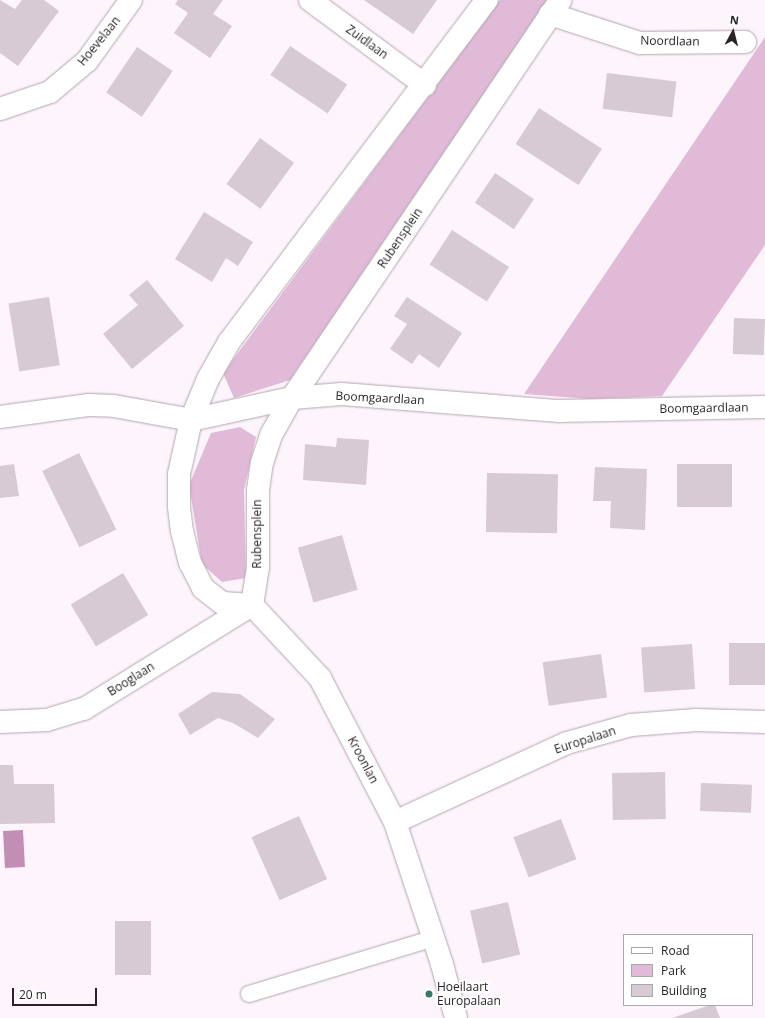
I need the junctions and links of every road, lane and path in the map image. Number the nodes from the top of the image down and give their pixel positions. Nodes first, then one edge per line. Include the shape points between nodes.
1 (131, 0) edge
2 (310, 0) edge
3 (488, 0) edge
4 (555, 7) edge
5 (745, 42) dead end
6 (424, 85) junction
7 (0, 109) edge
8 (292, 398) junction
9 (765, 407) edge
10 (0, 417) edge
11 (190, 420) junction
12 (252, 605) junction
13 (0, 722) edge
14 (765, 722) edge
15 (395, 822) junction
16 (434, 938) junction
17 (249, 994) dead end
18 (456, 1018) edge

1 - 7 street, Hoevelaan via 87,61 50,92
2 - 6 street, Zuidlaan
3 - 6 street
4 - 5 street, Noordlaan via 640,43
4 - 8 street, Rubensplein
6 - 11 street via 229,342 208,379
8 - 9 street, Boomgaardlaan via 342,394 559,411
8 - 11 street, Boomgaardlaan
8 - 12 street, Rubensplein via 271,435 262,463 258,490 258,566
10 - 11 street, Boomgaardlaan via 96,405
11 - 12 street via 179,474 178,506 190,563 203,588 222,603
12 - 13 street, Booglaan via 84,709 47,720
12 - 15 street, Kroonlan via 320,678
14 - 15 street, Europalaan via 696,720 632,725 567,743
15 - 16 street, Kroonlan
16 - 17 lane
16 - 18 street, Kroonlan

